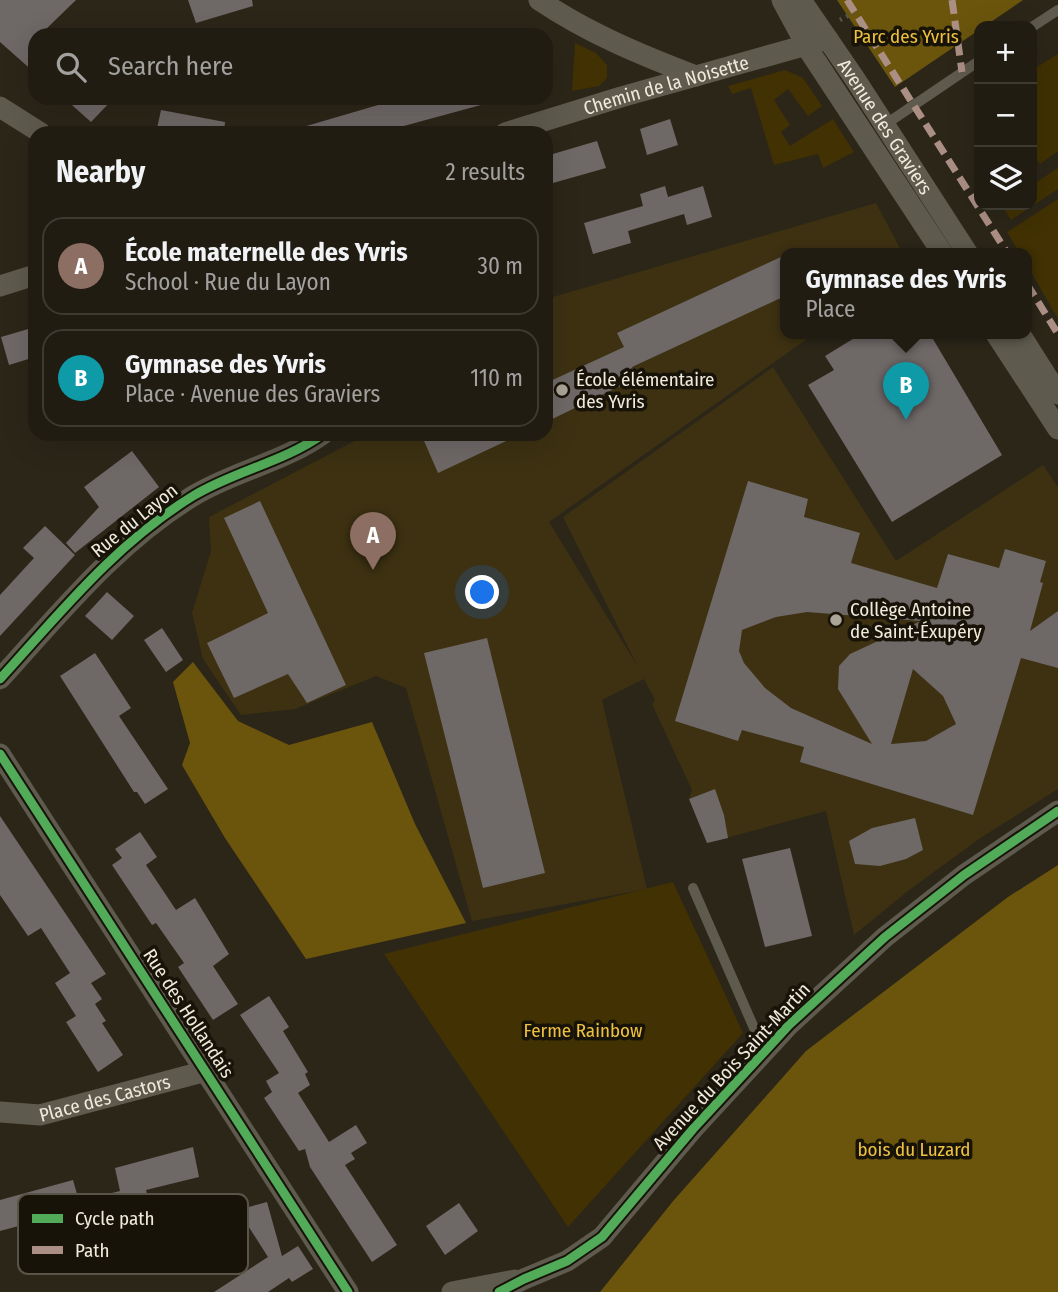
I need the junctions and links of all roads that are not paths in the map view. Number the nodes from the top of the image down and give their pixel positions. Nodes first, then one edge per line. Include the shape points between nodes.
1 (539, 0) edge
2 (782, 0) edge
3 (801, 0) edge
4 (1058, 10) edge
5 (1037, 24) edge
6 (828, 39) junction
7 (806, 45) junction
8 (974, 64) edge
9 (696, 76) junction
10 (0, 107) edge
11 (885, 124) junction
12 (30, 126) edge
13 (528, 126) edge
14 (867, 137) junction
15 (939, 248) edge
16 (964, 248) edge
17 (28, 277) edge
18 (0, 286) edge
19 (999, 339) edge
20 (1023, 339) edge
21 (1058, 394) edge
22 (1058, 429) edge
23 (308, 441) edge
24 (0, 679) edge
25 (0, 754) edge
26 (1058, 811) edge
27 (693, 888) dead end
28 (771, 1044) junction
29 (206, 1071) junction
30 (0, 1112) edge
31 (524, 1279) junction
32 (348, 1292) edge
33 (452, 1292) edge
34 (499, 1292) edge

1 - 9 street via 626,49
2 - 7 street, Avenue des Graviers
3 - 6 street, Avenue des Graviers
4 - 5 lane
6 - 7 street, Chemin de la Noisette
6 - 11 street, Avenue des Graviers
7 - 9 street, Chemin de la Noisette
7 - 14 street, Avenue des Graviers
8 - 11 lane
9 - 13 street, Chemin de la Noisette
10 - 12 street
11 - 14 lane
11 - 16 street, Avenue des Graviers
14 - 15 street, Avenue des Graviers
17 - 18 street
19 - 22 street
20 - 21 street
23 - 24 street, Rue du Layon via 195,494 154,522 112,557
25 - 29 street, Rue des Hollandais
26 - 28 street, Avenue du Bois Saint-Martin via 885,937
27 - 28 lane via 754,1028
28 - 31 street, Avenue du Bois Saint-Martin via 602,1237 567,1261
29 - 30 street, Place des Castors via 40,1115
29 - 32 street, Rue des Hollandais
31 - 33 street, Avenue du Bois Saint-Martin
31 - 34 street, Avenue du Bois Saint-Martin

